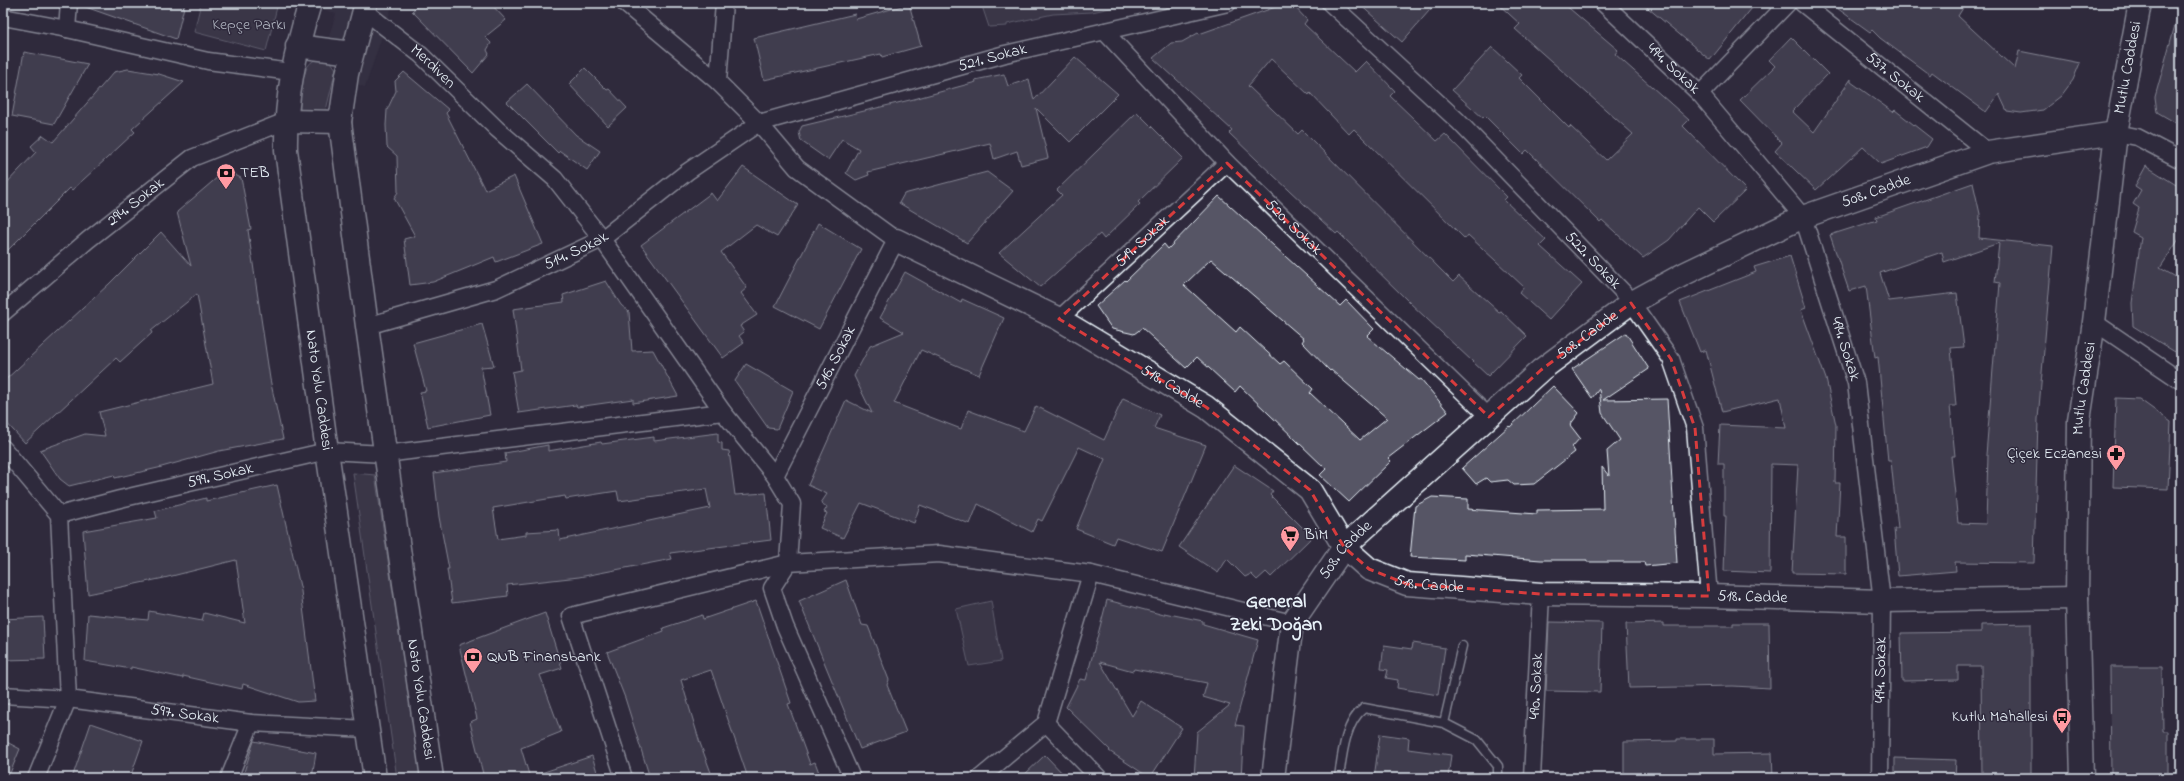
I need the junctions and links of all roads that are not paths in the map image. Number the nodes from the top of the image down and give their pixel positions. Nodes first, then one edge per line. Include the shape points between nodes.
1 (69, 3) edge
2 (310, 3) edge
3 (624, 3) edge
4 (724, 3) edge
5 (1228, 3) edge
6 (1330, 3) edge
7 (1603, 3) edge
8 (1788, 3) edge
9 (1802, 3) edge
10 (2140, 3) edge
11 (365, 7) edge
12 (3, 17) edge
13 (67, 29) junction
14 (1104, 31) junction
15 (297, 46) junction
16 (352, 53) junction
17 (291, 72) junction
18 (718, 82) junction
19 (1700, 94) junction
20 (286, 121) junction
21 (340, 122) junction
22 (759, 123) junction
23 (2116, 133) junction
24 (1988, 152) junction
25 (2181, 160) edge
26 (1227, 163) junction
27 (1803, 217) junction
28 (602, 239) junction
29 (896, 240) junction
30 (1631, 303) junction
31 (3, 313) edge
32 (1059, 319) junction
33 (2094, 322) junction
34 (367, 326) junction
35 (2181, 381) edge
36 (724, 412) junction
37 (1489, 417) junction
38 (3, 448) edge
39 (327, 451) junction
40 (385, 454) junction
41 (775, 476) junction
42 (59, 515) junction
43 (1344, 547) junction
44 (788, 563) junction
45 (1091, 574) junction
46 (1541, 594) junction
47 (1709, 596) junction
48 (2077, 598) junction
49 (1882, 600) junction
50 (1292, 623) junction
51 (1462, 646) dead end
52 (3, 695) edge
53 (68, 699) junction
54 (251, 723) junction
55 (1444, 723) junction
56 (1046, 724) junction
57 (368, 729) junction
58 (36, 778) edge
59 (229, 778) edge
60 (375, 778) edge
61 (432, 778) edge
62 (624, 778) edge
63 (852, 778) edge
64 (980, 778) edge
65 (1099, 778) edge
66 (1273, 778) edge
67 (1339, 778) edge
68 (1498, 778) edge
69 (1532, 778) edge
70 (1880, 778) edge
71 (2082, 778) edge

1 - 13 street
2 - 15 street, Nato Yolu Caddesi
3 - 18 street
4 - 18 street
5 - 14 street, 521. Sokak
6 - 30 street, 522. Sokak via 1458,122
7 - 19 street, 494. Sokak
8 - 19 street
9 - 24 street, 537. Sokak
10 - 23 street, Mutlu Caddesi
11 - 16 street, Nato Yolu Caddesi
11 - 28 street, Merdiven via 555,179
12 - 13 street
13 - 17 street via 208,61
14 - 22 street, 521. Sokak via 1005,54
14 - 26 street, 520. Sokak
15 - 16 street
15 - 17 street, Nato Yolu Caddesi
16 - 21 street, Nato Yolu Caddesi
17 - 20 street, Nato Yolu Caddesi
18 - 22 street
19 - 27 street, 494. Sokak
20 - 21 street
20 - 31 street, 294. Sokak via 192,158 88,240
20 - 39 street, Nato Yolu Caddesi via 286,150
21 - 34 street, Nato Yolu Caddesi
22 - 28 street, 514. Sokak via 687,172
22 - 29 street via 797,168
23 - 24 street, 508. Cadde
23 - 25 street via 2138,137
23 - 33 street, Mutlu Caddesi
24 - 27 street, 508. Cadde
26 - 32 street, 519. Sokak
26 - 37 street, 520. Sokak
27 - 30 street, 508. Cadde via 1686,273
27 - 49 street, 494. Sokak via 1856,383
28 - 34 street, 514. Sokak via 496,289
28 - 36 street, Merdiven
29 - 32 street, 518. Cadde
29 - 41 street, 516. Sokak
30 - 37 street, 508. Cadde via 1541,370
30 - 47 street, 522. Sokak via 1671,359 1695,428
32 - 43 street, 518. Cadde via 1213,412 1310,490
33 - 35 street
33 - 48 street, Mutlu Caddesi via 2079,420
34 - 40 street, Nato Yolu Caddesi
36 - 40 street, 599. Sokak
36 - 41 street, Merdiven
37 - 43 street, 508. Cadde
38 - 42 street
39 - 40 street, 599. Sokak
39 - 42 street, 599. Sokak
39 - 57 street, Nato Yolu Caddesi
40 - 61 street, Nato Yolu Caddesi
41 - 44 street, Merdiven via 792,504
42 - 53 street
43 - 46 street, 518. Cadde via 1369,570 1407,584
43 - 50 street, 508. Cadde
44 - 45 street via 939,554
44 - 62 street via 571,616
44 - 63 street via 772,588 785,626
45 - 50 street
45 - 56 street
46 - 47 street, 518. Cadde
46 - 69 street, 490. Sokak
47 - 49 street, 518. Cadde
48 - 49 street, 518. Cadde
48 - 71 street, Mutlu Caddesi
49 - 70 street, 494. Sokak
50 - 66 street, 508. Cadde
51 - 55 lane
52 - 53 street, 597. Sokak
53 - 54 street, 597. Sokak
53 - 58 street
54 - 57 street, 597. Sokak
54 - 59 street
55 - 67 lane via 1364,708 1356,714 1343,750
55 - 68 lane via 1477,740 1498,766
56 - 64 street
56 - 65 street
57 - 60 street, Nato Yolu Caddesi

